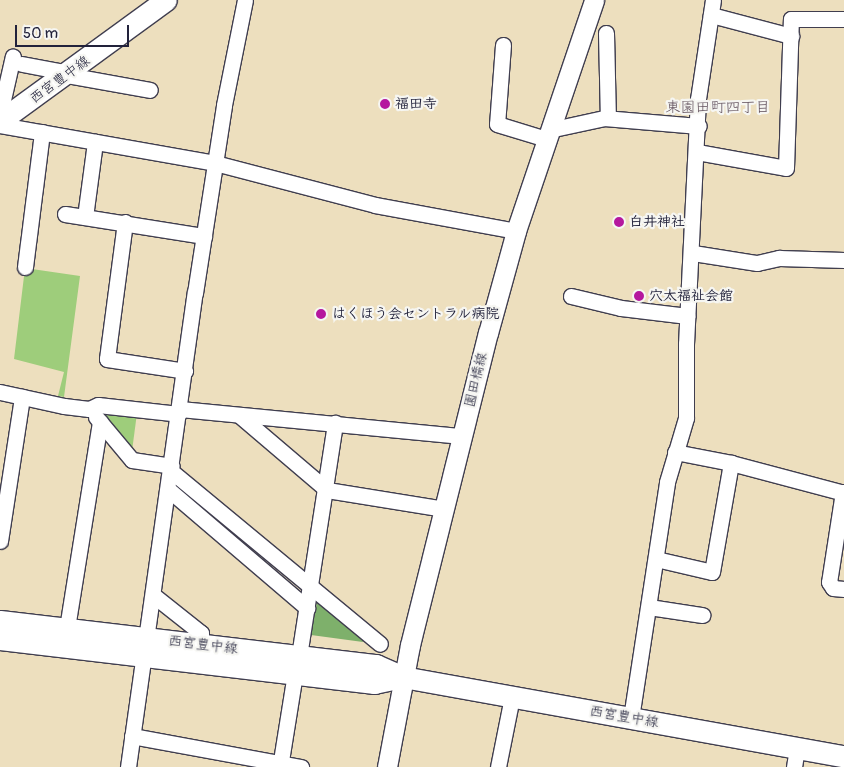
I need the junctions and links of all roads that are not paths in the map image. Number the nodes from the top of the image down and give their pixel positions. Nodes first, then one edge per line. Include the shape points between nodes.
1 (166, 0) edge
2 (245, 0) edge
3 (594, 0) edge
4 (712, 8) edge
5 (844, 19) edge
6 (606, 33) dead end
7 (791, 36) junction
8 (503, 45) dead end
9 (68, 74) junction
10 (150, 90) dead end
11 (0, 113) edge
12 (608, 118) junction
13 (0, 123) edge
14 (699, 126) junction
15 (42, 132) junction
16 (547, 135) junction
17 (95, 142) junction
18 (697, 152) junction
19 (215, 163) junction
20 (65, 214) dead end
21 (85, 217) junction
22 (125, 222) junction
23 (516, 231) junction
24 (204, 236) junction
25 (693, 253) junction
26 (844, 260) edge
27 (25, 267) dead end
28 (571, 296) dead end
29 (688, 316) junction
30 (185, 370) junction
31 (0, 392) edge
32 (22, 397) junction
33 (89, 409) junction
34 (179, 412) junction
35 (239, 415) junction
36 (100, 422) junction
37 (335, 423) junction
38 (462, 436) junction
39 (675, 452) junction
40 (731, 463) junction
41 (172, 468) junction
42 (5, 474) edge
43 (168, 490) junction
44 (327, 490) junction
45 (843, 493) edge
46 (444, 509) junction
47 (246, 533) junction
48 (0, 541) edge
49 (235, 547) junction
50 (656, 559) junction
51 (310, 586) junction
52 (844, 589) edge
53 (153, 595) junction
54 (649, 607) junction
55 (307, 608) junction
56 (702, 615) dead end
57 (0, 621) edge
58 (67, 628) junction
59 (0, 639) edge
60 (380, 644) dead end
61 (201, 645) junction
62 (145, 646) junction
63 (297, 664) junction
64 (403, 677) junction
65 (512, 697) junction
66 (632, 718) junction
67 (132, 736) junction
68 (844, 756) edge
69 (796, 757) edge
70 (281, 765) edge
71 (128, 767) edge
72 (301, 767) edge
73 (387, 767) edge
74 (498, 767) edge

1 - 9 main road, 西宮豊中線
2 - 19 street
3 - 16 street, 園田橋線
4 - 7 street
4 - 14 street via 698,99
5 - 7 street via 791,19
6 - 12 street
7 - 18 street via 786,168
8 - 16 street via 498,124
9 - 10 street
9 - 11 street via 17,60
9 - 13 main road, 西宮豊中線
12 - 14 street
12 - 16 street
13 - 15 street
14 - 18 street
15 - 17 street
15 - 27 street
16 - 23 street, 園田橋線
17 - 19 street
17 - 21 street
18 - 25 street via 691,221
19 - 23 street via 376,205
19 - 24 street
20 - 21 street
21 - 22 street
22 - 24 street
22 - 30 street via 107,359
23 - 38 street, 園田橋線
24 - 30 street
25 - 26 street via 757,263 779,258
25 - 29 street
28 - 29 street via 621,308
29 - 39 street via 686,418
30 - 34 street
31 - 32 street
32 - 33 street
32 - 42 street
33 - 34 street via 98,405
33 - 36 street
34 - 35 street
34 - 41 street
35 - 37 street
35 - 44 street
36 - 41 street via 132,460
36 - 58 street
37 - 38 street
37 - 44 street
38 - 46 street, 園田橋線
39 - 40 street
39 - 50 street via 666,482
40 - 45 street
40 - 50 street via 712,572
41 - 43 street
41 - 47 street
42 - 48 street
43 - 49 street
43 - 53 street
44 - 46 street
44 - 51 street
45 - 52 street via 829,582 833,588
46 - 64 street, 園田橋線
47 - 49 street
47 - 51 street
49 - 55 street
50 - 54 street
51 - 55 street
51 - 60 street
53 - 61 street via 201,633
53 - 62 street
54 - 56 street
54 - 66 street
55 - 63 street
57 - 58 main road, 西宮豊中線
58 - 62 main road, 西宮豊中線
59 - 62 main road, 西宮豊中線
61 - 62 main road, 西宮豊中線
61 - 63 main road, 西宮豊中線
62 - 63 main road, 西宮豊中線
62 - 67 street
63 - 64 main road, 西宮豊中線 via 374,683
63 - 70 street
64 - 65 main road, 西宮豊中線
64 - 73 street, 園田橋線
65 - 66 main road, 西宮豊中線
65 - 74 street
66 - 69 main road, 西宮豊中線
67 - 70 street
67 - 71 street
68 - 69 main road, 西宮豊中線
70 - 72 street

